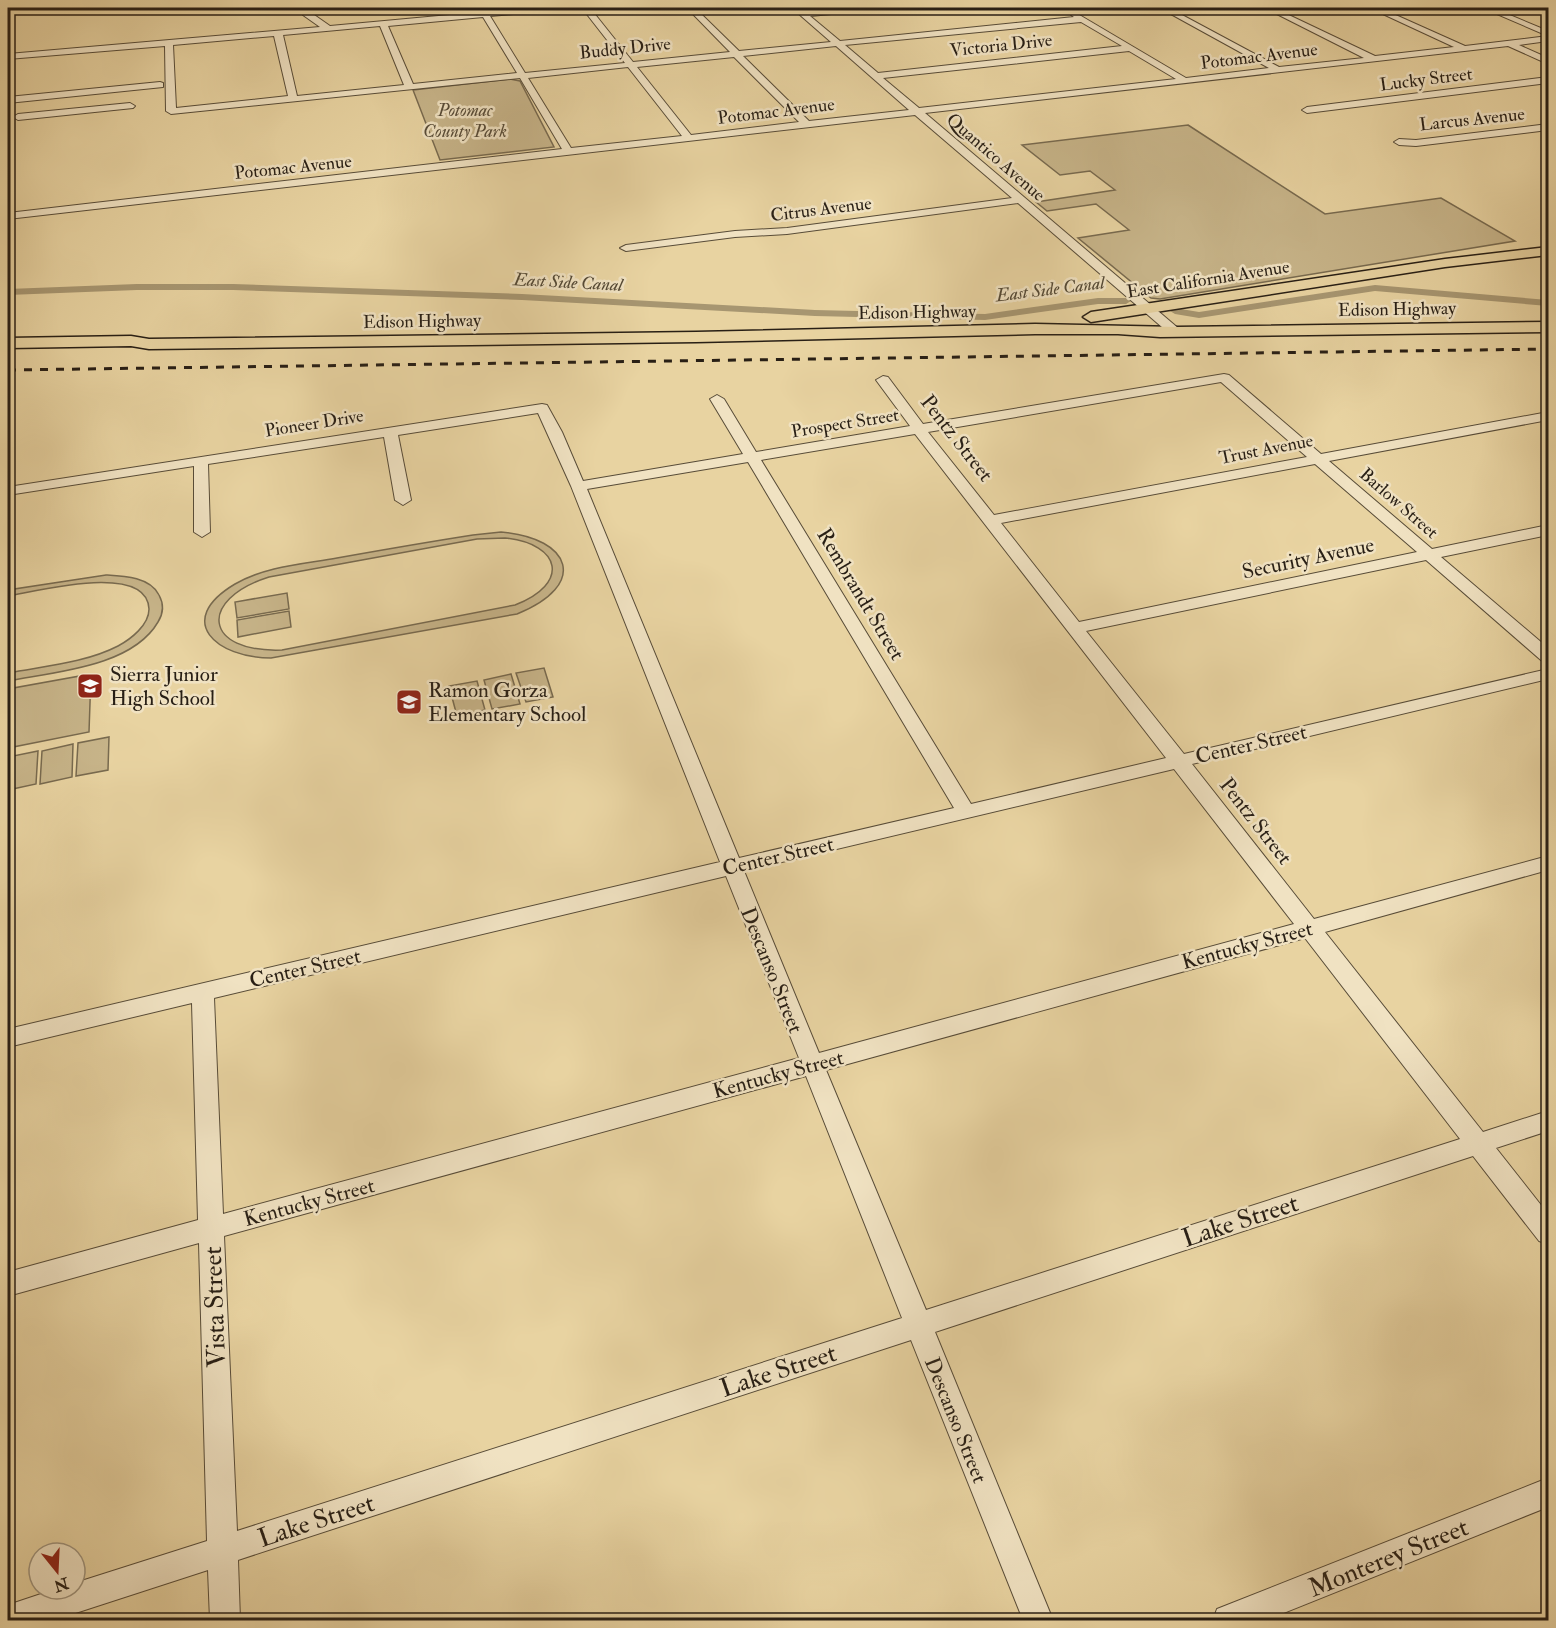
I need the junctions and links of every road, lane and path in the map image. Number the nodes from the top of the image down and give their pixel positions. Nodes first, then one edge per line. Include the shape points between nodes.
1 (305, 8) edge
2 (557, 8) edge
3 (586, 8) edge
4 (691, 8) edge
5 (874, 8) edge
6 (1064, 8) edge
7 (1164, 8) edge
8 (1269, 8) edge
9 (1374, 8) edge
10 (1487, 8) edge
11 (486, 11) edge
12 (800, 11) edge
13 (311, 16) junction
14 (322, 16) dead end
15 (1082, 19) junction
16 (383, 23) junction
17 (328, 28) junction
18 (278, 33) junction
19 (1548, 34) edge
20 (1548, 39) edge
21 (169, 43) junction
22 (838, 43) junction
23 (1509, 44) junction
24 (1131, 48) junction
25 (1465, 49) junction
26 (736, 54) junction
27 (8, 57) edge
28 (1374, 59) junction
29 (1548, 61) edge
30 (631, 64) junction
31 (1278, 70) junction
32 (522, 75) junction
33 (875, 75) junction
34 (1548, 80) edge
35 (1185, 81) junction
36 (160, 85) dead end
37 (410, 87) junction
38 (130, 88) junction
39 (21, 99) junction
40 (293, 99) junction
41 (8, 100) edge
42 (1307, 110) dead end
43 (917, 111) junction
44 (806, 124) junction
45 (1548, 128) edge
46 (689, 138) junction
47 (1399, 142) dead end
48 (568, 151) junction
49 (1020, 200) junction
50 (8, 216) edge
51 (1548, 242) edge
52 (626, 248) dead end
53 (1548, 251) edge
54 (1445, 263) junction
55 (1147, 308) junction
56 (1548, 327) edge
57 (1008, 330) junction
58 (1174, 331) junction
59 (978, 337) junction
60 (696, 338) junction
61 (8, 343) edge
62 (149, 344) junction
63 (8, 352) edge
64 (1224, 378) joint
65 (883, 380) dead end
66 (717, 399) dead end
67 (1548, 416) edge
68 (920, 429) junction
69 (390, 431) junction
70 (752, 457) junction
71 (1318, 459) junction
72 (201, 460) junction
73 (578, 486) junction
74 (8, 490) edge
75 (404, 500) dead end
76 (990, 520) junction
77 (1548, 530) edge
78 (202, 532) dead end
79 (1429, 555) junction
80 (1075, 628) junction
81 (1548, 657) edge
82 (1548, 674) edge
83 (1179, 761) junction
84 (966, 812) junction
85 (1548, 863) edge
86 (731, 868) junction
87 (1310, 928) junction
88 (203, 993) junction
89 (8, 1038) edge
90 (811, 1065) junction
91 (1548, 1121) edge
92 (1478, 1143) junction
93 (211, 1229) junction
94 (1548, 1233) edge
95 (8, 1284) edge
96 (917, 1325) junction
97 (1548, 1493) edge
98 (222, 1550) junction
99 (8, 1620) edge
100 (225, 1620) edge
101 (1038, 1620) edge
102 (1228, 1620) edge

1 - 13 street
2 - 11 street
3 - 30 street
4 - 26 street
5 - 12 street
6 - 15 street
7 - 31 street
8 - 28 street
9 - 25 street
10 - 19 street
11 - 16 street
11 - 32 street
12 - 22 street, Quantico Avenue
13 - 14 street
13 - 17 street
15 - 22 street, Buddy Drive
15 - 24 street
16 - 17 street
16 - 37 street
17 - 18 street
18 - 21 street
18 - 40 street
20 - 23 street, Potomac Avenue
21 - 27 street
21 - 40 street, Buddy Drive via 171,111
22 - 26 street, Buddy Drive
22 - 33 street, Quantico Avenue
23 - 25 street, Potomac Avenue
23 - 29 street
24 - 33 street, Victoria Drive
24 - 35 street
25 - 28 street, Potomac Avenue
26 - 30 street, Buddy Drive
26 - 44 street
28 - 31 street, Potomac Avenue
30 - 32 street, Buddy Drive
30 - 46 street
31 - 35 street, Potomac Avenue
32 - 37 street, Buddy Drive
32 - 48 street
33 - 43 street, Quantico Avenue
34 - 42 street, Lucky Street
35 - 43 street, Potomac Avenue
36 - 38 street
37 - 40 street, Buddy Drive
38 - 39 street
38 - 39 street via 130,110 18,121
39 - 41 street
43 - 44 street, Potomac Avenue
43 - 49 street, Quantico Avenue
44 - 46 street, Potomac Avenue
45 - 47 street, Larcus Avenue
46 - 48 street, Potomac Avenue
48 - 50 street, Potomac Avenue
49 - 52 street, Citrus Avenue
49 - 55 street, Quantico Avenue
51 - 54 main road, East California Avenue
53 - 54 main road, East California Avenue
54 - 55 main road, East California Avenue
55 - 57 main road, East California Avenue
55 - 58 street, Quantico Avenue
56 - 58 main road, Edison Highway
57 - 58 main road, Edison Highway
57 - 59 main road, East California Avenue
57 - 60 main road, Edison Highway via 764,333
58 - 59 main road, Edison Highway
59 - 60 main road, Edison Highway
60 - 62 main road, Edison Highway
61 - 62 main road, Edison Highway
62 - 63 main road, Edison Highway via 123,349
64 - 68 street, Prospect Street
64 - 71 street, Barlow Street
65 - 68 street, Pentz Street
66 - 70 street, Rembrandt Street
67 - 71 street, Trust Avenue
68 - 70 street, Prospect Street
68 - 76 street, Pentz Street
69 - 72 street, Pioneer Drive
69 - 73 street, Pioneer Drive via 542,408
69 - 75 street
70 - 73 street, Prospect Street
70 - 84 street, Rembrandt Street
71 - 76 street, Trust Avenue
71 - 79 street, Barlow Street
72 - 74 street, Pioneer Drive
72 - 78 street
73 - 86 street, Descanso Street
76 - 80 street, Pentz Street
77 - 79 street, Security Avenue
79 - 80 street, Security Avenue
79 - 81 street, Barlow Street
80 - 83 street, Pentz Street
82 - 83 street, Center Street
83 - 84 street, Center Street
83 - 87 street, Pentz Street
84 - 86 street, Center Street
85 - 87 street, Kentucky Street
86 - 88 street, Center Street
86 - 90 street, Descanso Street
87 - 90 street, Kentucky Street
87 - 92 street, Pentz Street
88 - 89 street, Center Street
88 - 93 street, Vista Street
90 - 93 street, Kentucky Street
90 - 96 street, Descanso Street
91 - 92 street, Lake Street
92 - 94 street, Pentz Street
92 - 96 street, Lake Street
93 - 95 street, Kentucky Street
93 - 98 street, Vista Street
96 - 98 street, Lake Street
96 - 101 street, Descanso Street
97 - 102 street, Monterey Street
98 - 99 street, Lake Street
98 - 100 street, Vista Street

